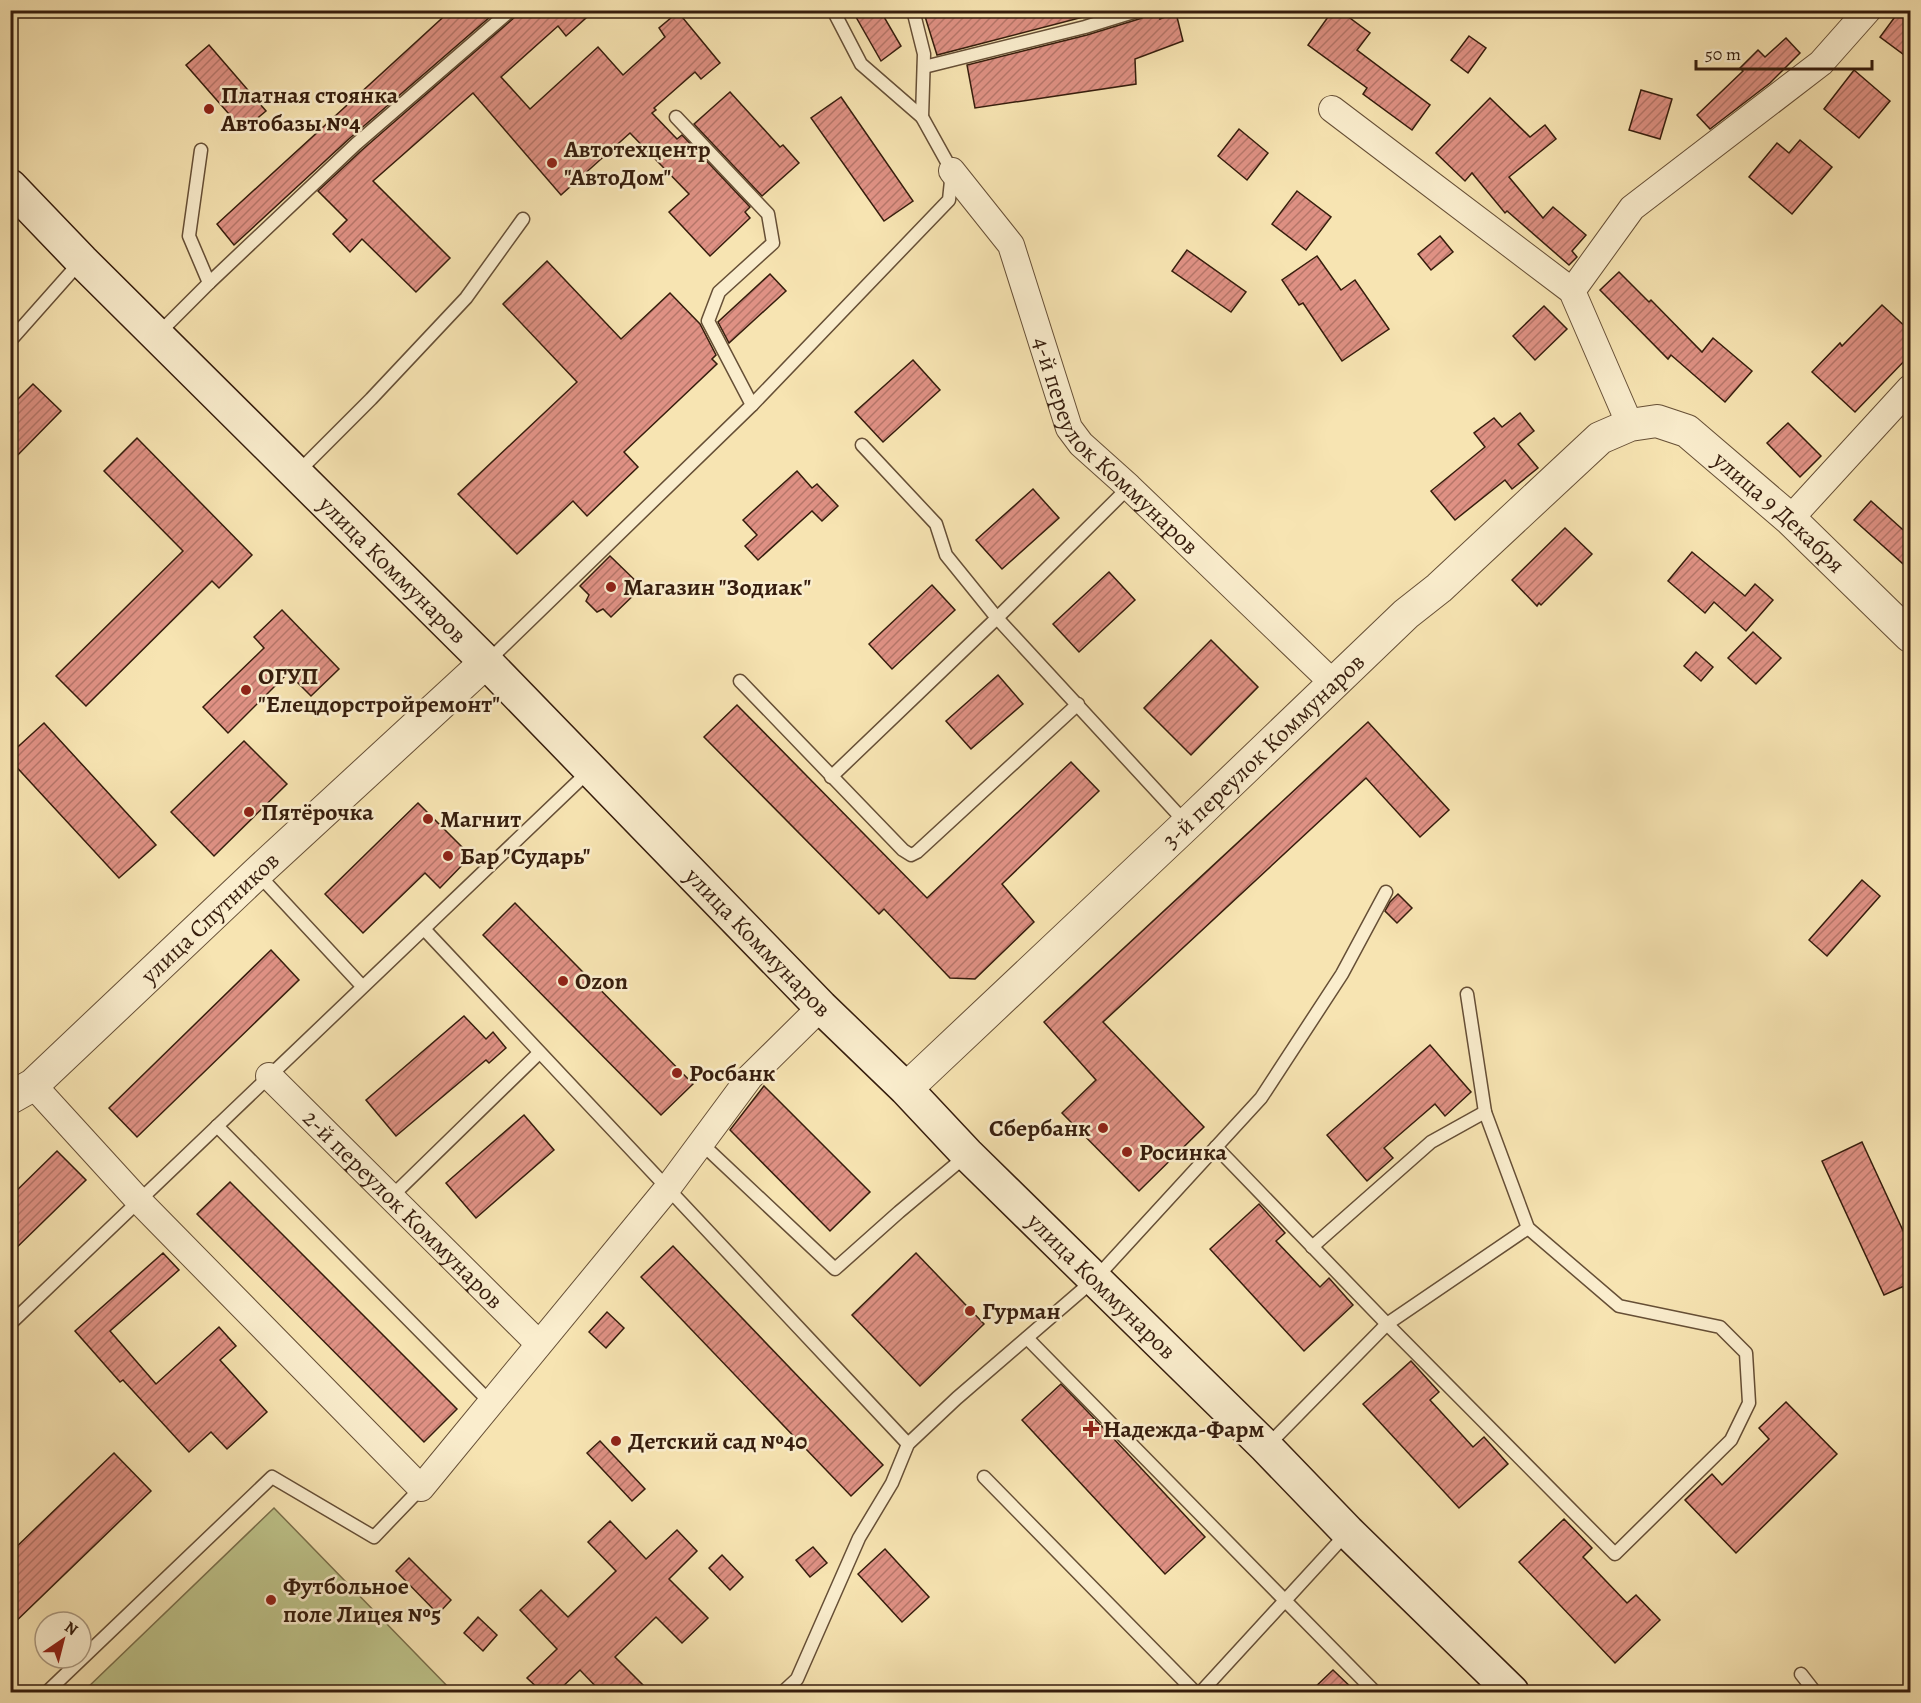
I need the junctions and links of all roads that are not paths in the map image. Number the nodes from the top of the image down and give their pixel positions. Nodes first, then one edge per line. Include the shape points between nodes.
1 (511, 10) edge
2 (833, 10) edge
3 (913, 10) edge
4 (1140, 10) edge
5 (1868, 10) edge
6 (924, 67) junction
7 (1332, 110) dead end
8 (676, 117) dead end
9 (922, 117) junction
10 (201, 150) dead end
11 (952, 171) junction
12 (10, 186) edge
13 (524, 219) dead end
14 (82, 261) junction
15 (209, 283) junction
16 (1572, 291) junction
17 (157, 336) junction
18 (10, 341) edge
19 (1911, 388) edge
20 (752, 405) junction
21 (1630, 425) junction
22 (862, 445) dead end
23 (296, 473) junction
24 (1129, 487) junction
25 (1790, 519) junction
26 (997, 618) junction
27 (1911, 636) edge
28 (486, 662) junction
29 (740, 681) dead end
30 (1334, 684) junction
31 (1078, 704) junction
32 (590, 770) junction
33 (831, 777) junction
34 (1187, 824) junction
35 (257, 873) junction
36 (1386, 892) dead end
37 (424, 929) junction
38 (362, 986) junction
39 (1467, 994) dead end
40 (821, 1007) junction
41 (539, 1053) junction
42 (269, 1076) junction
43 (906, 1089) junction
44 (22, 1092) edge
45 (1485, 1112) junction
46 (217, 1126) junction
47 (701, 1143) junction
48 (1216, 1147) junction
49 (967, 1154) junction
50 (667, 1189) junction
51 (390, 1198) junction
52 (139, 1200) junction
53 (1528, 1228) junction
54 (1312, 1247) junction
55 (1095, 1279) junction
56 (10, 1324) edge
57 (1387, 1324) junction
58 (1027, 1338) junction
59 (538, 1343) junction
60 (490, 1402) junction
61 (908, 1444) junction
62 (1266, 1447) junction
63 (984, 1478) dead end
64 (421, 1488) junction
65 (1348, 1532) junction
66 (1285, 1601) junction
67 (1801, 1674) dead end
68 (47, 1692) edge
69 (783, 1692) edge
70 (1195, 1692) edge
71 (1201, 1692) edge
72 (1376, 1692) edge
73 (1512, 1692) edge
74 (1815, 1692) edge

1 - 15 lane via 356,144
2 - 9 lane via 861,64
3 - 6 lane
4 - 6 lane
5 - 16 street via 1821,63 1632,208
6 - 9 lane
7 - 16 street
8 - 20 lane via 768,214 773,243 719,292 708,321
9 - 11 lane
10 - 15 lane via 189,236
11 - 20 lane via 949,200
11 - 24 street, 4-й переулок Коммунаров via 1011,245 1069,429
12 - 14 main road, улица Коммунаров
13 - 23 lane via 466,298
14 - 17 main road, улица Коммунаров
14 - 18 lane
15 - 17 lane
16 - 21 street
17 - 23 main road, улица Коммунаров
19 - 25 street
20 - 28 lane
21 - 25 street, улица 9 Декабря via 1657,421 1687,431
21 - 30 street, 3-й переулок Коммунаров via 1600,438
22 - 26 lane via 936,524 946,555
23 - 28 main road, улица Коммунаров
24 - 26 lane
24 - 30 street, 4-й переулок Коммунаров
25 - 27 street, улица 9 Декабря
26 - 31 lane
26 - 33 lane
28 - 32 main road, улица Коммунаров
28 - 35 street, улица Спутников
29 - 33 lane
30 - 34 street, 3-й переулок Коммунаров
31 - 33 lane via 911,855
31 - 34 lane
32 - 37 lane
32 - 40 main road, улица Коммунаров
34 - 43 street, 3-й переулок Коммунаров
35 - 38 lane
35 - 44 street, улица Спутников
36 - 48 lane via 1342,974 1261,1098
37 - 38 lane
37 - 41 lane
38 - 42 lane
39 - 45 lane
40 - 43 main road, улица Коммунаров
40 - 47 street via 750,1077
41 - 50 lane
41 - 51 lane
42 - 46 lane
42 - 51 street, 2-й переулок Коммунаров
43 - 49 main road, улица Коммунаров
44 - 52 street
45 - 53 lane
45 - 54 lane via 1431,1142
46 - 52 lane
46 - 60 lane
47 - 49 lane via 835,1269
47 - 50 street
48 - 54 lane
48 - 55 lane
49 - 55 main road, улица Коммунаров
50 - 59 street
50 - 61 lane
51 - 59 street, 2-й переулок Коммунаров
52 - 56 lane
52 - 64 street
53 - 57 lane
53 - 57 lane via 1619,1306 1720,1327 1746,1353 1749,1403 1731,1440 1615,1554
54 - 57 lane
55 - 58 lane
55 - 62 main road, улица Коммунаров
57 - 62 lane
58 - 61 lane
58 - 66 lane
59 - 60 street
60 - 64 street
61 - 69 lane via 892,1483 859,1538 797,1679
62 - 65 main road, улица Коммунаров
63 - 70 lane
64 - 68 lane via 374,1537 272,1477
65 - 66 lane
65 - 73 main road, улица Коммунаров
66 - 71 lane
66 - 72 lane
67 - 74 lane

